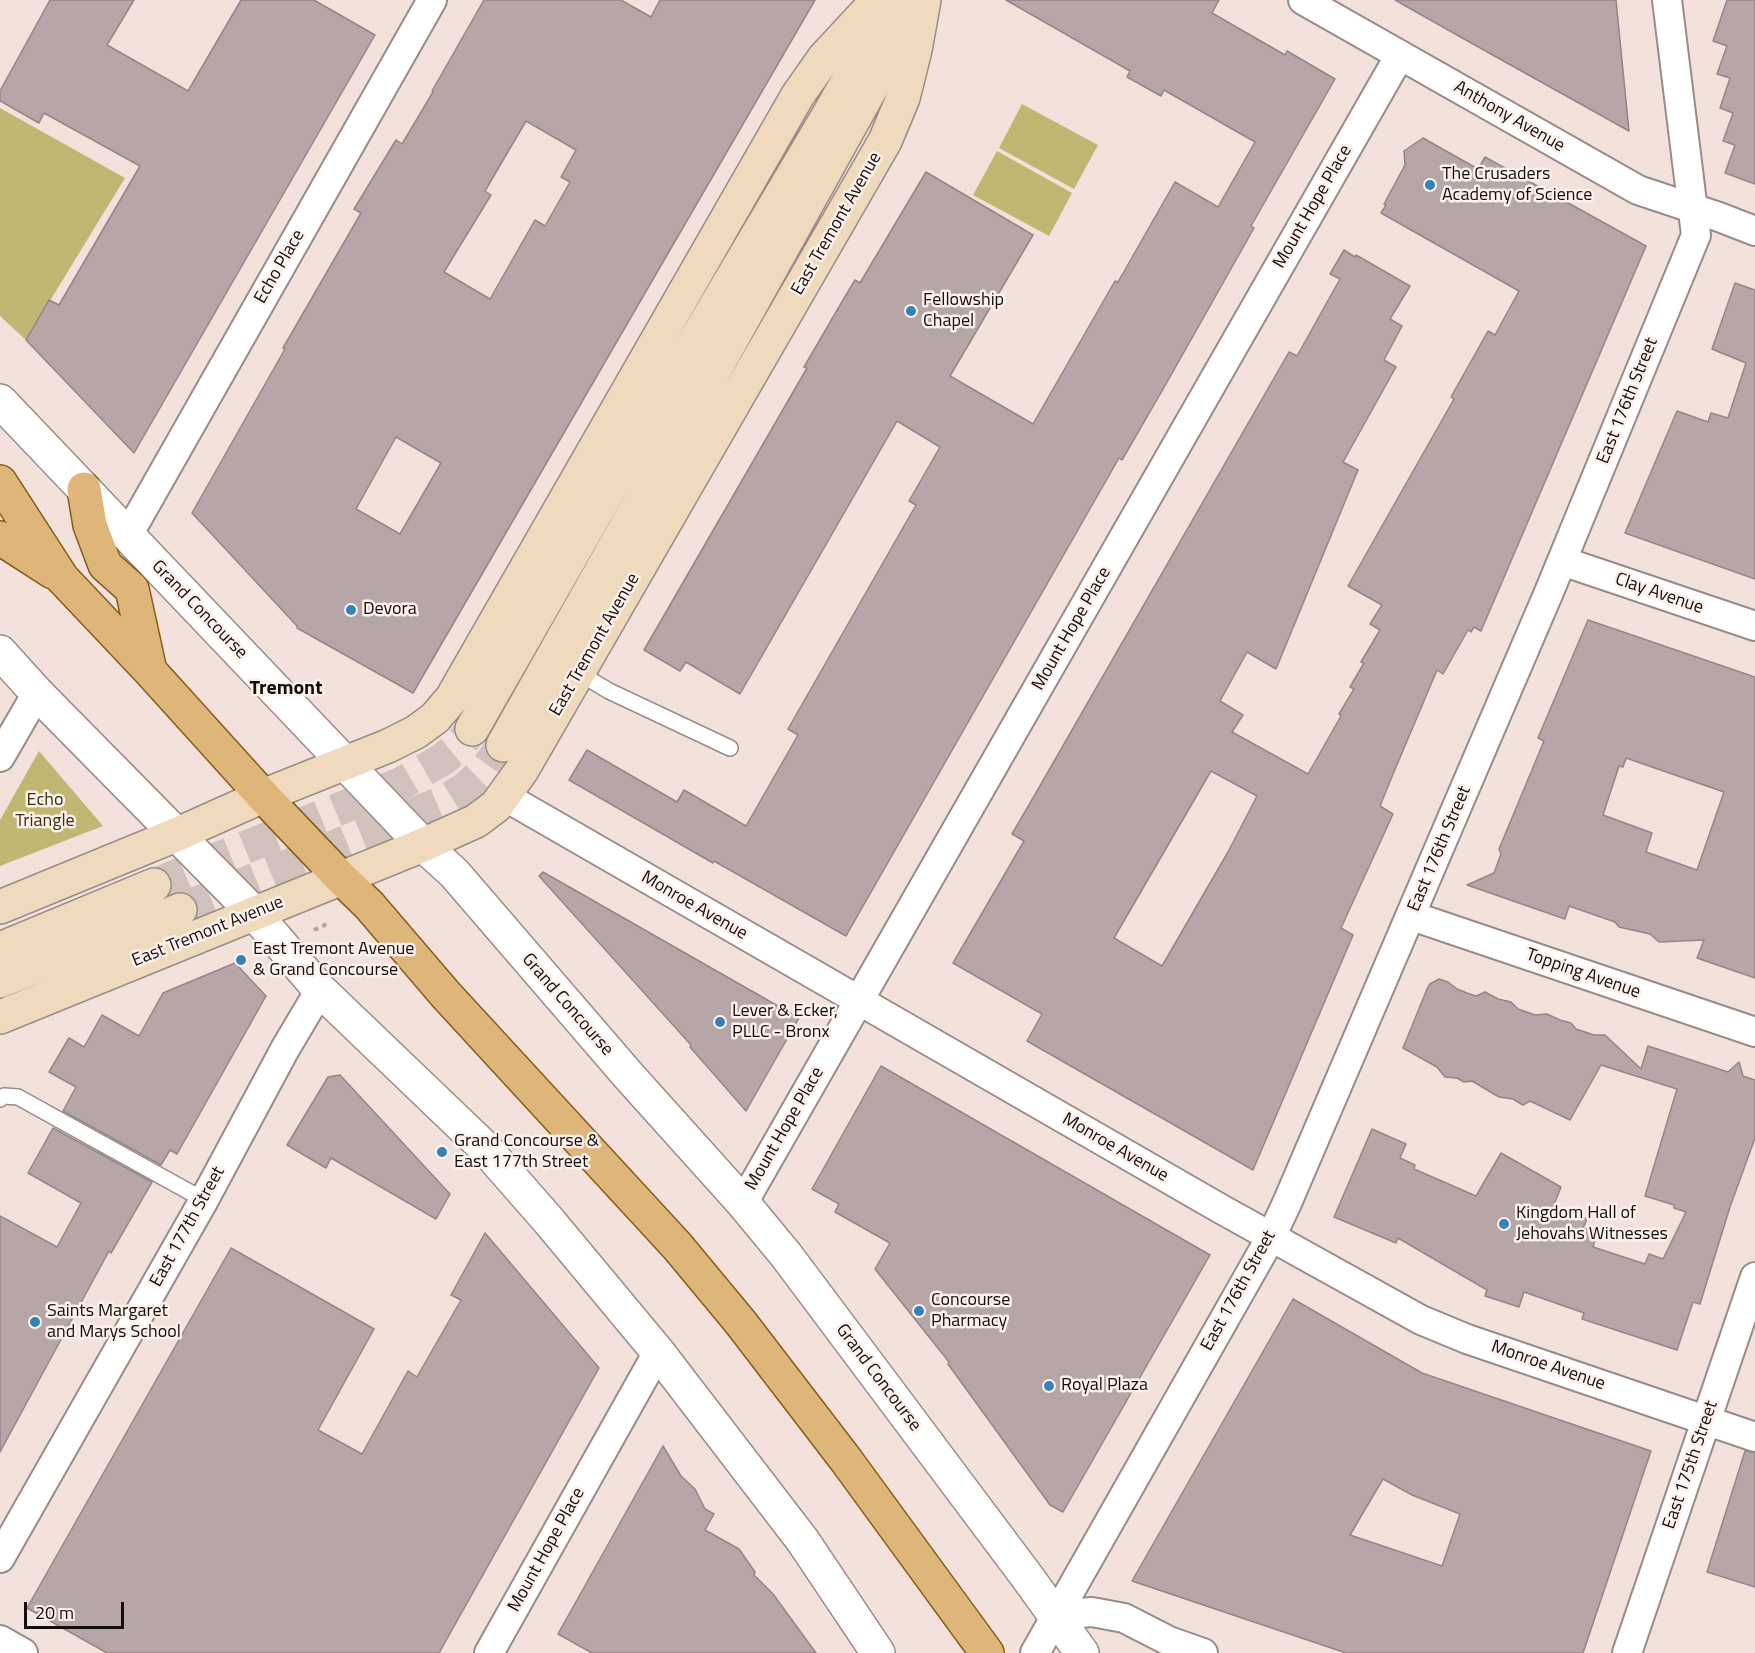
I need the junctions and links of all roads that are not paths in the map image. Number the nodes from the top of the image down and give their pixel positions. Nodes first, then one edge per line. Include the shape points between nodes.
1 (432, 0) edge
2 (879, 0) edge
3 (894, 0) edge
4 (922, 0) edge
5 (1303, 0) edge
6 (1667, 0) edge
7 (1400, 55) junction
8 (1693, 210) junction
9 (1755, 231) edge
10 (0, 401) edge
11 (0, 482) edge
12 (84, 489) junction
13 (128, 535) junction
14 (0, 538) edge
15 (1562, 561) junction
16 (62, 578) junction
17 (1755, 626) edge
18 (0, 652) edge
19 (150, 671) junction
20 (579, 673) junction
21 (37, 693) junction
22 (472, 729) tunnel mouth
23 (503, 744) tunnel mouth
24 (730, 748) dead end
25 (0, 758) edge
26 (346, 763) junction
27 (263, 796) junction
28 (504, 796) junction
29 (178, 834) junction
30 (423, 845) junction
31 (340, 877) junction
32 (154, 885) tunnel mouth
33 (0, 908) edge
34 (180, 910) tunnel mouth
35 (254, 913) junction
36 (1412, 916) junction
37 (0, 949) edge
38 (0, 981) edge
39 (320, 990) junction
40 (859, 1000) junction
41 (0, 1017) edge
42 (1755, 1032) edge
43 (0, 1099) edge
44 (204, 1200) junction
45 (743, 1203) junction
46 (1271, 1237) junction
47 (1755, 1277) edge
48 (658, 1352) junction
49 (1706, 1420) junction
50 (1755, 1437) edge
51 (0, 1558) edge
52 (1056, 1615) junction
53 (0, 1640) edge
54 (23, 1653) edge
55 (489, 1653) edge
56 (878, 1653) edge
57 (987, 1653) edge
58 (1035, 1653) edge
59 (1082, 1653) edge
60 (1203, 1653) edge
61 (1627, 1653) edge

1 - 13 street, Echo Place
2 - 26 main road via 824,58 798,95 452,698 416,732
3 - 22 main road
4 - 20 main road, East Tremont Avenue via 903,98 885,141
4 - 23 main road, East Tremont Avenue
5 - 7 street, Anthony Avenue
6 - 8 street, East 176th Street
7 - 8 street, Anthony Avenue via 1638,190
7 - 40 street, Mount Hope Place
8 - 9 street, Anthony Avenue
8 - 15 street, East 176th Street via 1695,235 1687,257
10 - 12 street, Grand Concourse
11 - 16 main road
12 - 13 street, Grand Concourse
12 - 19 main road via 90,525 105,565 132,589
13 - 26 street, Grand Concourse
14 - 16 main road
15 - 17 street, Clay Avenue
15 - 36 street, East 176th Street
16 - 19 main road
18 - 21 street
19 - 27 main road
20 - 24 lane
20 - 28 main road, East Tremont Avenue
21 - 25 street
21 - 29 street
26 - 27 main road
26 - 30 street, Grand Concourse
27 - 29 main road
27 - 31 main road
28 - 30 main road, East Tremont Avenue via 476,821
28 - 40 street, Monroe Avenue
29 - 33 main road
29 - 35 street
30 - 31 main road, East Tremont Avenue
30 - 45 street, Grand Concourse via 454,873
31 - 35 main road, East Tremont Avenue
31 - 57 main road via 678,1247 846,1460
32 - 37 main road
34 - 38 main road, East Tremont Avenue
35 - 39 street
35 - 41 main road, East Tremont Avenue
36 - 42 street, Topping Avenue
36 - 46 street, East 176th Street
39 - 44 street, East 177th Street
39 - 48 street via 484,1148
40 - 45 street, Mount Hope Place
40 - 46 street, Monroe Avenue
43 - 44 lane via 18,1097
44 - 51 street, East 177th Street
45 - 52 street, Grand Concourse
46 - 49 street, Monroe Avenue via 1444,1330
46 - 52 street, East 176th Street
47 - 49 street, East 175th Street
48 - 55 street, Mount Hope Place
48 - 56 street via 803,1540
49 - 50 street, Monroe Avenue
49 - 61 street, East 175th Street
52 - 58 street, East 176th Street
52 - 59 street, Grand Concourse
52 - 60 street via 1092,1612 1124,1618
53 - 54 street

